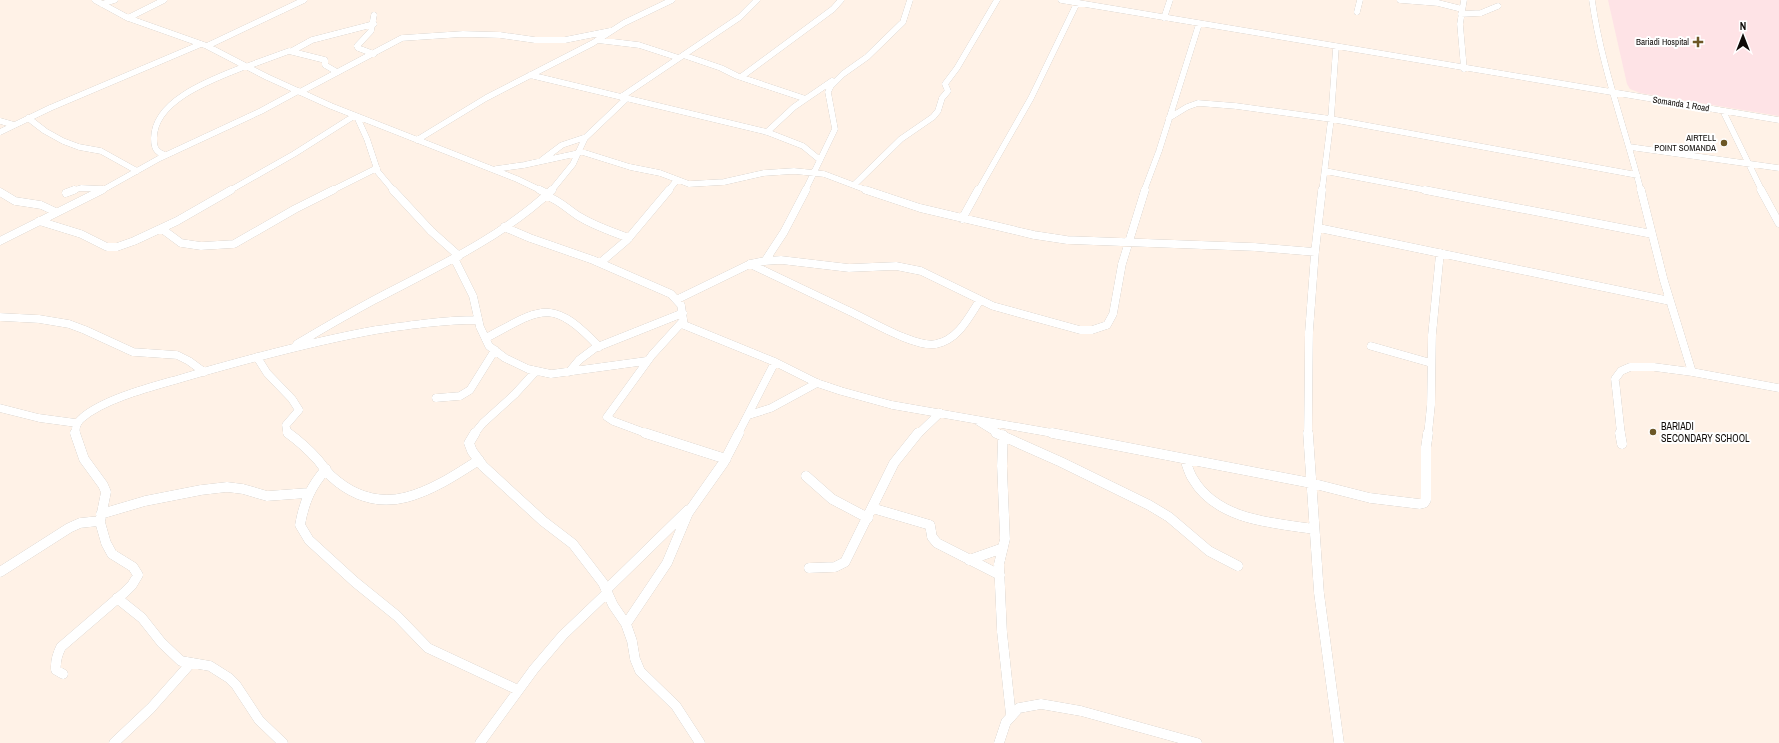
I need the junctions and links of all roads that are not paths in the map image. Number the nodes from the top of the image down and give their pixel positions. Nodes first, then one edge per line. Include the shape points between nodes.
1 (95, 0) edge
2 (115, 0) edge
3 (164, 0) edge
4 (304, 0) edge
5 (672, 0) edge
6 (758, 0) edge
7 (841, 0) edge
8 (910, 0) edge
9 (998, 0) edge
10 (1060, 0) edge
11 (1170, 0) edge
12 (1360, 0) edge
13 (1400, 0) edge
14 (1464, 0) edge
15 (1592, 0) edge
16 (1077, 3) junction
17 (102, 4) junction
18 (1498, 6) dead end
19 (1462, 11) junction
20 (1357, 12) dead end
21 (374, 15) dead end
22 (128, 18) junction
23 (1164, 18) junction
24 (374, 24) junction
25 (1199, 24) junction
26 (610, 31) junction
27 (597, 40) junction
28 (204, 45) junction
29 (1336, 47) junction
30 (292, 51) junction
31 (374, 54) junction
32 (681, 56) junction
33 (247, 66) junction
34 (1464, 69) junction
35 (337, 72) junction
36 (842, 74) junction
37 (530, 75) junction
38 (740, 77) junction
39 (299, 92) junction
40 (1615, 93) junction
41 (624, 98) junction
42 (806, 99) junction
43 (1723, 111) junction
44 (355, 116) junction
45 (28, 118) junction
46 (1169, 118) junction
47 (1332, 119) junction
48 (1779, 120) edge
49 (0, 121) edge
50 (14, 125) junction
51 (0, 132) edge
52 (767, 132) junction
53 (586, 137) junction
54 (417, 140) junction
55 (1630, 147) junction
56 (579, 152) junction
57 (165, 155) junction
58 (542, 160) junction
59 (820, 160) junction
60 (1748, 163) junction
61 (377, 168) junction
62 (1779, 168) edge
63 (492, 169) junction
64 (136, 171) junction
65 (1325, 171) junction
66 (813, 172) junction
67 (1637, 175) junction
68 (676, 180) junction
69 (854, 185) junction
70 (105, 189) junction
71 (0, 192) edge
72 (66, 193) dead end
73 (547, 195) junction
74 (56, 212) junction
75 (962, 219) junction
76 (39, 221) junction
77 (1779, 223) edge
78 (504, 227) junction
79 (1319, 228) junction
80 (162, 229) junction
81 (1652, 234) junction
82 (629, 238) junction
83 (0, 241) edge
84 (1129, 243) junction
85 (1315, 252) junction
86 (1440, 253) junction
87 (456, 257) junction
88 (765, 261) junction
89 (600, 263) junction
90 (750, 264) junction
91 (678, 299) junction
92 (980, 300) junction
93 (1670, 301) junction
94 (0, 317) edge
95 (683, 317) junction
96 (478, 320) junction
97 (486, 338) junction
98 (1371, 346) dead end
99 (599, 347) junction
100 (288, 348) junction
101 (495, 350) junction
102 (257, 357) junction
103 (646, 361) junction
104 (775, 362) junction
105 (1431, 363) junction
106 (536, 371) junction
107 (204, 372) junction
108 (569, 372) junction
109 (1692, 372) junction
110 (817, 383) junction
111 (1779, 388) edge
112 (436, 398) dead end
113 (3, 410) edge
114 (940, 413) junction
115 (749, 414) junction
116 (975, 420) junction
117 (76, 424) junction
118 (1004, 435) junction
119 (1622, 444) dead end
120 (726, 459) junction
121 (1185, 459) junction
122 (479, 460) junction
123 (326, 469) junction
124 (806, 476) dead end
125 (1311, 483) junction
126 (308, 493) junction
127 (692, 506) junction
128 (872, 508) junction
129 (100, 517) junction
130 (868, 518) junction
131 (1314, 530) junction
132 (1003, 548) junction
133 (969, 560) junction
134 (1238, 566) dead end
135 (809, 568) dead end
136 (0, 572) edge
137 (1000, 575) junction
138 (606, 591) junction
139 (118, 598) junction
140 (626, 624) junction
141 (191, 663) junction
142 (63, 674) dead end
143 (518, 690) junction
144 (1011, 716) junction
145 (1191, 742) edge
146 (114, 743) edge
147 (284, 743) edge
148 (480, 743) edge
149 (700, 743) edge
150 (999, 743) edge
151 (1339, 743) edge

1 - 17 street
2 - 17 street
3 - 22 street
4 - 28 street
5 - 26 street
6 - 32 street via 740,17
7 - 38 street via 833,9
8 - 36 street via 903,22 867,57
9 - 69 street via 945,84 948,91 942,98 938,111 895,144
10 - 16 street, Somanda 1 Road
11 - 23 street
12 - 20 street
13 - 19 street via 1438,3
14 - 19 street
15 - 40 street via 1595,21
16 - 23 street, Somanda 1 Road
16 - 75 street via 1031,98
17 - 22 street
18 - 19 street via 1481,12
19 - 34 street via 1461,46
21 - 24 street
22 - 28 street
23 - 25 street, Somanda 1 Road
24 - 30 street via 312,40
24 - 31 street via 373,31 358,48
25 - 29 street, Somanda 1 Road
25 - 46 street
26 - 27 street
26 - 31 street via 565,40 463,34 410,37 402,38
27 - 32 street via 639,45
27 - 37 street
28 - 33 street
28 - 45 street
29 - 34 street, Somanda 1 Road
29 - 47 street
30 - 33 street
30 - 35 street via 325,60 325,65
31 - 35 street
32 - 38 street via 721,68
32 - 41 street
33 - 39 street
33 - 57 street via 191,90 165,111 154,130 153,146
34 - 40 street, Somanda 1 Road
35 - 39 street
36 - 42 street
36 - 59 street via 828,92 835,129
37 - 41 street
37 - 54 street via 486,98
38 - 42 street
39 - 44 street
39 - 57 street
40 - 43 street, Somanda 1 Road
40 - 55 street
41 - 52 street
41 - 53 street
42 - 52 street
43 - 48 street, Somanda 1 Road
43 - 60 street
44 - 54 street
44 - 61 street via 367,139
44 - 80 street
45 - 50 street
45 - 64 street via 41,129 64,141 78,147 99,150
46 - 47 street via 1198,103 1212,103
46 - 84 street via 1137,211
47 - 65 street
47 - 67 street
49 - 50 street
50 - 51 street
52 - 59 street via 803,146
53 - 56 street
53 - 58 street via 562,145
54 - 63 street
55 - 60 street
55 - 67 street
56 - 58 street
56 - 68 street via 660,173
56 - 73 street via 573,164
57 - 64 street
58 - 63 street
59 - 66 street
60 - 62 street
60 - 77 street
61 - 80 street via 295,209 234,244 201,246 181,243
61 - 87 street via 399,197
63 - 73 street
64 - 70 street
65 - 79 street
65 - 81 street
66 - 68 street via 764,173 707,184 690,184
66 - 69 street
66 - 88 street via 788,226
67 - 81 street
68 - 82 street
69 - 75 street via 892,200
70 - 72 street via 81,188
70 - 74 street
71 - 74 street via 15,201 41,205
73 - 78 street
73 - 82 street via 559,199 574,213 591,223
74 - 76 street
75 - 84 street via 1067,240
76 - 80 street via 81,234 107,247 134,241
76 - 83 street
78 - 87 street
78 - 89 street
79 - 85 street
79 - 86 street
81 - 93 street
82 - 89 street
84 - 85 street via 1255,247
84 - 92 street via 1122,264 1113,314 1107,325 1101,328 1080,330 993,306
85 - 125 street via 1309,332 1308,447
86 - 93 street
86 - 105 street
87 - 96 street via 473,296
87 - 100 street
88 - 90 street
88 - 92 street via 781,260 849,268 909,267
89 - 91 street via 652,284
90 - 91 street
90 - 92 street via 900,335 934,345 956,334
91 - 95 street via 682,304
93 - 109 street
94 - 107 street via 39,318 79,327 109,343 134,352 183,357
95 - 99 street via 648,326
95 - 103 street
95 - 104 street via 684,325 689,328
96 - 97 street
96 - 100 street via 433,322
97 - 99 street via 544,311 563,317 587,334
97 - 101 street via 489,346
98 - 105 street
99 - 108 street via 579,360
100 - 102 street
101 - 106 street via 505,358
101 - 112 street via 470,390 460,396
102 - 107 street
102 - 123 street via 267,373 299,410 286,426 287,432
103 - 108 street
103 - 120 street via 608,419 669,442
104 - 110 street
104 - 115 street
105 - 125 street via 1431,405 1424,503 1370,498
106 - 108 street via 551,374
106 - 122 street via 473,433 469,443
107 - 117 street via 131,393 107,404
109 - 111 street
109 - 119 street via 1646,367 1630,367 1621,371 1615,379
110 - 114 street via 892,405
110 - 115 street via 771,408
113 - 117 street
114 - 116 street
114 - 128 street via 920,431 894,463
115 - 120 street
116 - 118 street
116 - 121 street via 1052,432
117 - 129 street via 80,449 88,467 106,491
118 - 132 street
118 - 134 street via 1149,505 1169,517 1209,551
120 - 127 street
121 - 125 street
121 - 131 street via 1189,473 1204,494 1234,513 1245,518
122 - 123 street via 434,489 399,500 376,500 354,491 335,479
122 - 138 street via 543,521 573,544 603,583
123 - 126 street
124 - 130 street via 832,499
125 - 131 street
126 - 129 street via 267,496 227,487 145,501
126 - 143 street via 300,525 308,540 397,616 428,648
127 - 138 street via 614,580
127 - 140 street via 667,563
128 - 130 street
128 - 133 street via 930,525 932,537 937,543
129 - 136 street via 69,528
129 - 139 street via 110,552 133,567 137,573 132,585
130 - 135 street via 844,564 829,568
131 - 151 street via 1319,593
132 - 133 street
132 - 137 street via 999,564
133 - 137 street
137 - 144 street via 1002,632
138 - 140 street via 612,605
138 - 143 street via 563,635
139 - 141 street via 142,618 172,654 181,661
139 - 142 street via 60,647 54,662 56,670
140 - 149 street via 640,671 676,706
141 - 146 street via 151,708
141 - 147 street via 210,666 229,678 259,720
143 - 148 street
144 - 145 street via 1019,708 1041,704 1081,711
144 - 150 street via 1006,722

